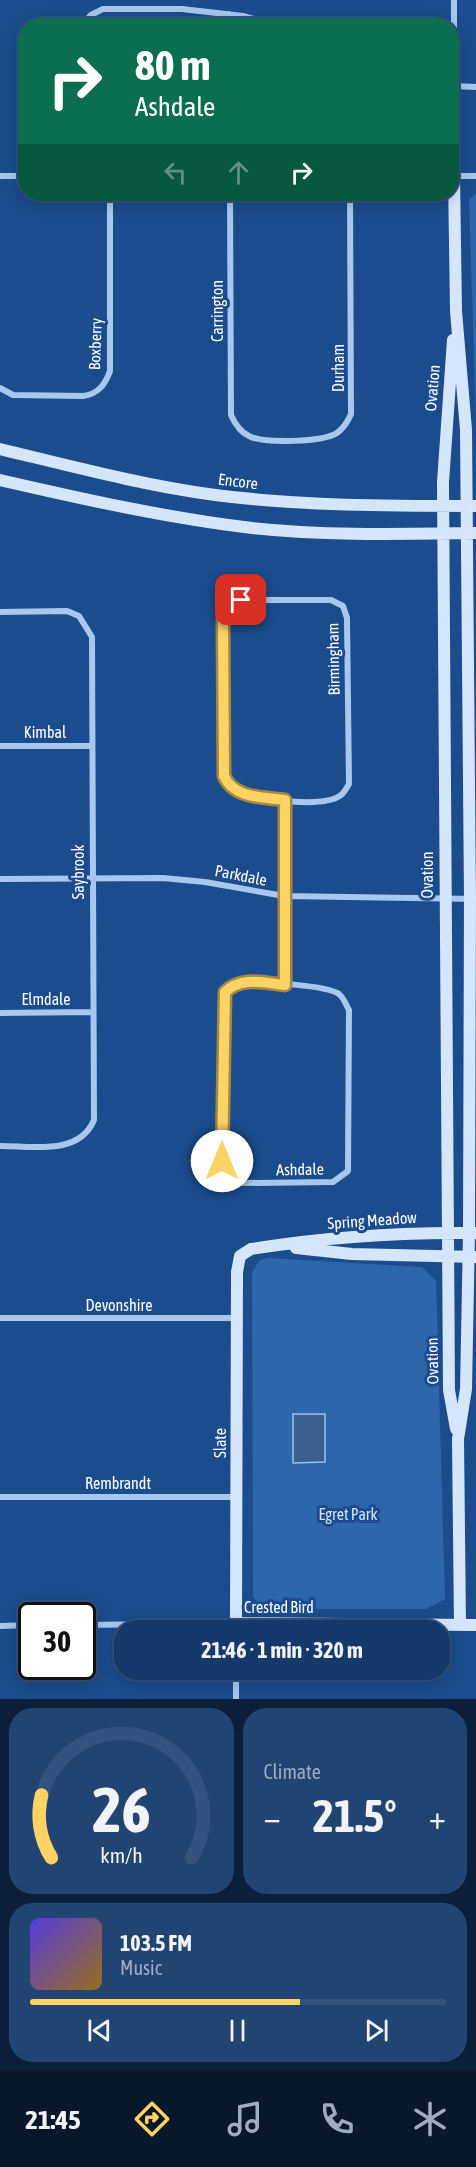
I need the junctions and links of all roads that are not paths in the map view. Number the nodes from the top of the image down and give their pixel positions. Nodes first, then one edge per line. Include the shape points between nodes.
1 (454, 0) edge
2 (229, 14) junction
3 (88, 18) edge
4 (229, 18) edge
5 (245, 18) edge
6 (454, 18) edge
7 (459, 86) edge
8 (476, 87) edge
9 (0, 176) edge
10 (18, 176) edge
11 (459, 176) edge
12 (476, 176) edge
13 (110, 201) edge
14 (230, 201) edge
15 (350, 201) edge
16 (454, 201) edge
17 (456, 311) junction
18 (0, 388) edge
19 (237, 426) joint
20 (0, 449) edge
21 (0, 480) edge
22 (443, 506) junction
23 (471, 506) edge
24 (444, 533) junction
25 (471, 533) edge
26 (0, 612) edge
27 (0, 746) edge
28 (91, 746) junction
29 (285, 800) junction
30 (0, 879) edge
31 (92, 879) junction
32 (284, 897) junction
33 (444, 899) junction
34 (473, 899) edge
35 (285, 985) junction
36 (91, 1012) junction
37 (0, 1013) edge
38 (0, 1146) edge
39 (447, 1233) junction
40 (472, 1233) edge
41 (271, 1245) junction
42 (240, 1256) joint
43 (471, 1257) edge
44 (447, 1258) junction
45 (0, 1318) edge
46 (237, 1318) junction
47 (458, 1439) junction
48 (0, 1497) edge
49 (236, 1497) junction
50 (236, 1620) edge
51 (18, 1625) edge
52 (96, 1625) edge
53 (114, 1625) edge
54 (450, 1625) edge
55 (460, 1625) junction
56 (476, 1625) edge
57 (0, 1626) edge
58 (236, 1680) edge
59 (236, 1699) edge

1 - 6 street, Ovation
2 - 3 street via 182,9 103,9
2 - 4 street
2 - 5 street
7 - 8 street
9 - 10 street
11 - 12 street
13 - 18 street, Boxberry via 110,371 105,383 94,393 83,396 13,395
14 - 19 street, Carrington via 231,410
15 - 19 street, Durham via 348,421 339,432 320,439 254,438
16 - 17 street, Ovation
17 - 22 street, Ovation via 447,395
17 - 23 street, Ovation
20 - 22 street, Encore via 137,482 214,495 323,504
21 - 24 street via 172,517 253,528
22 - 23 street, Encore
22 - 24 street, Ovation
23 - 25 street, Ovation
24 - 25 street
24 - 33 street, Ovation
25 - 34 street, Ovation
26 - 28 street, Saybrook via 67,611 79,616 92,637
27 - 28 street, Kimbal
28 - 31 street, Saybrook
29 - 29 street, Birmingham via 238,793 224,776 223,620 227,606 241,600 331,600 343,606 347,618 349,783 342,795 328,801
29 - 32 street
30 - 31 street, Parkdale
31 - 32 street, Parkdale via 185,879
31 - 36 street, Saybrook
32 - 33 street, Parkdale
32 - 35 street
33 - 34 street, Parkdale
33 - 39 street, Ovation
34 - 40 street, Ovation
35 - 35 street, Ashdale via 339,994 349,1010 348,1171 333,1182 243,1183 233,1180 222,1161 225,992 233,984 246,982
36 - 37 street, Elmdale
36 - 38 street, Saybrook via 94,1120 89,1132 64,1146
39 - 40 street, Spring Meadow
39 - 41 street, Spring Meadow via 396,1233
39 - 44 street, Ovation
40 - 43 street, Ovation
41 - 42 street, Spring Meadow
41 - 44 street, Spring Meadow via 352,1254
42 - 46 street, Slate
43 - 44 street, Spring Meadow
43 - 47 street, Ovation via 466,1389
44 - 47 street, Ovation via 449,1390
45 - 46 street, Devonshire
46 - 49 street, Slate
47 - 55 street, Ovation
48 - 49 street, Rembrandt
49 - 50 street, Slate
51 - 57 street
52 - 53 street, Crested Bird
54 - 55 street, Crested Bird
55 - 56 street, Crested Bird
58 - 59 street

